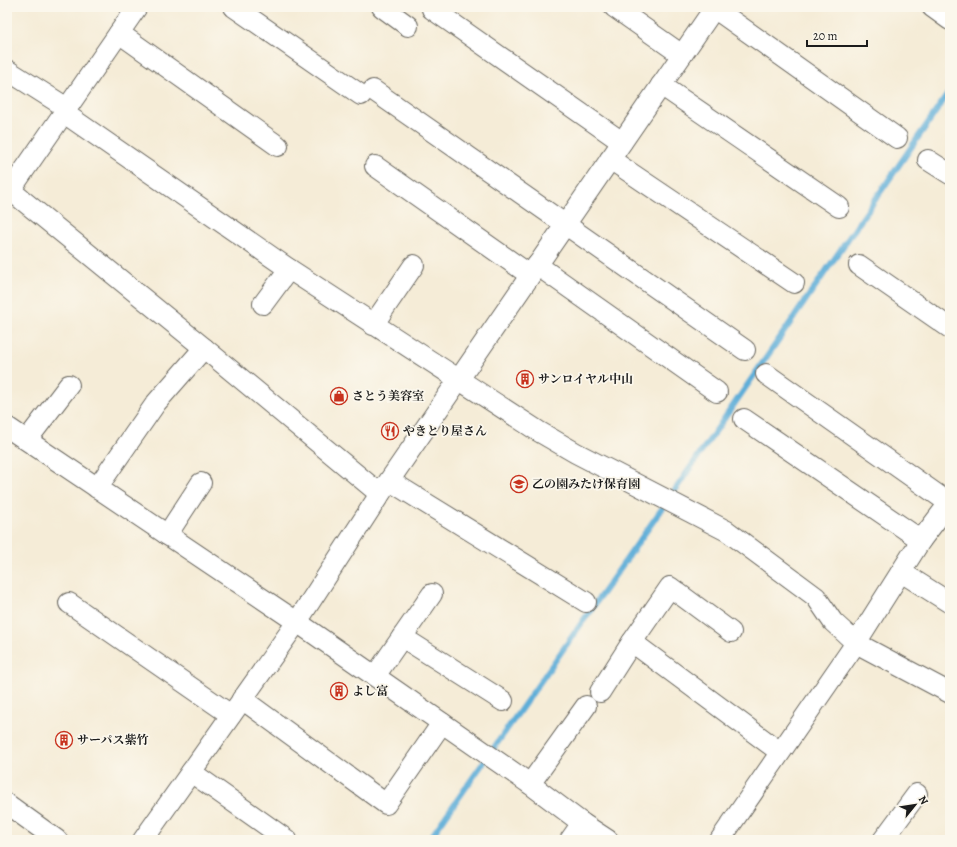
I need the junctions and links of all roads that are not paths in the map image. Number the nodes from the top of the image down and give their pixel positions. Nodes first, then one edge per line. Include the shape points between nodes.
1 (138, 7) edge
2 (234, 7) edge
3 (382, 7) edge
4 (614, 7) edge
5 (932, 7) edge
6 (715, 8) edge
7 (432, 9) dead end
8 (950, 20) edge
9 (408, 26) dead end
10 (120, 33) junction
11 (682, 55) junction
12 (7, 70) edge
13 (661, 85) junction
14 (66, 110) junction
15 (897, 138) dead end
16 (622, 142) junction
17 (278, 146) dead end
18 (610, 159) junction
19 (928, 160) dead end
20 (375, 166) dead end
21 (950, 174) edge
22 (9, 193) edge
23 (839, 206) dead end
24 (564, 225) junction
25 (414, 265) dead end
26 (859, 265) dead end
27 (289, 269) junction
28 (533, 270) junction
29 (794, 283) dead end
30 (263, 304) dead end
31 (374, 325) junction
32 (950, 328) edge
33 (204, 348) junction
34 (745, 350) dead end
35 (766, 374) dead end
36 (458, 379) junction
37 (69, 385) dead end
38 (717, 392) dead end
39 (744, 419) dead end
40 (7, 427) edge
41 (27, 440) junction
42 (202, 483) dead end
43 (385, 487) junction
44 (97, 488) junction
45 (950, 502) edge
46 (167, 534) junction
47 (921, 540) junction
48 (901, 572) junction
49 (432, 594) dead end
50 (586, 602) dead end
51 (69, 603) dead end
52 (950, 603) edge
53 (297, 622) junction
54 (731, 632) dead end
55 (402, 637) junction
56 (632, 642) junction
57 (856, 643) junction
58 (375, 676) junction
59 (600, 692) dead end
60 (950, 693) edge
61 (503, 701) dead end
62 (586, 706) dead end
63 (236, 707) junction
64 (442, 723) junction
65 (780, 752) junction
66 (191, 772) junction
67 (530, 784) junction
68 (916, 794) dead end
69 (7, 804) edge
70 (582, 823) junction
71 (57, 840) edge
72 (144, 840) edge
73 (287, 840) edge
74 (570, 840) edge
75 (608, 840) edge
76 (720, 840) edge
77 (883, 840) edge

1 - 10 street
2 - 24 street
3 - 9 street
4 - 11 street
5 - 8 street
6 - 11 street
6 - 15 street
7 - 16 street
10 - 14 street
10 - 17 street
11 - 13 street
12 - 14 street
13 - 16 street
13 - 23 street
14 - 22 street
14 - 27 street
16 - 18 street
18 - 24 street
18 - 29 street
19 - 21 street
20 - 28 street
22 - 33 street
24 - 28 street
24 - 34 street
25 - 31 street
26 - 32 street
27 - 30 street
27 - 31 street
28 - 36 street
28 - 38 street
31 - 36 street
33 - 43 street
33 - 44 street via 156,403
35 - 45 street
36 - 43 street
36 - 57 street via 544,435 727,531 816,597 833,622
37 - 41 street
39 - 47 street
40 - 41 street
41 - 44 street
42 - 46 street
43 - 50 street
43 - 53 street
44 - 46 street
45 - 47 street
46 - 53 street
47 - 48 street
48 - 52 street
48 - 57 street
49 - 55 street
51 - 63 street
53 - 58 street
53 - 63 street
54 - 56 street via 670,587
55 - 58 street
55 - 61 street
56 - 59 street
56 - 65 street
57 - 60 street
57 - 65 street
58 - 64 street
62 - 67 street
63 - 64 street via 386,804
63 - 66 street
64 - 67 street
65 - 76 street
66 - 72 street
66 - 73 street
67 - 70 street
68 - 77 street
69 - 71 street
70 - 74 street
70 - 75 street

